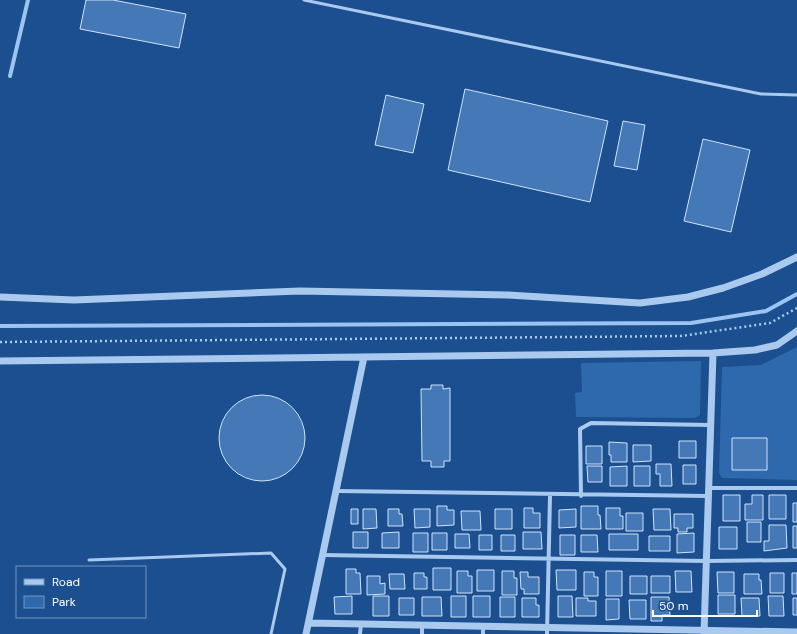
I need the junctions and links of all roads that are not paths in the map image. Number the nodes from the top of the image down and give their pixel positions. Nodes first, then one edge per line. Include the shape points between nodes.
1 (304, 0) edge
2 (797, 95) edge
3 (797, 258) edge
4 (0, 297) edge
5 (797, 331) edge
6 (713, 353) junction
7 (364, 357) junction
8 (0, 361) edge
9 (710, 425) junction
10 (708, 488) junction
11 (797, 488) edge
12 (336, 491) junction
13 (550, 496) junction
14 (581, 496) junction
15 (708, 496) junction
16 (323, 555) junction
17 (549, 559) junction
18 (88, 560) dead end
19 (797, 560) edge
20 (706, 561) junction
21 (309, 623) junction
22 (361, 624) junction
23 (422, 625) junction
24 (483, 630) edge
25 (547, 631) edge
26 (623, 631) edge
27 (704, 632) edge
28 (797, 632) edge
29 (272, 634) edge
30 (306, 634) edge
31 (360, 634) edge
32 (422, 634) edge

1 - 2 lane via 753,92
3 - 4 street via 723,288 688,297 640,302 508,295 300,291 74,300
5 - 6 street via 777,345 755,350
6 - 7 street
6 - 9 street
7 - 8 street
7 - 12 street
9 - 10 street
9 - 14 street via 591,423 580,429
10 - 11 street
10 - 15 street
12 - 13 street
12 - 16 street
13 - 14 street
13 - 17 street
14 - 15 street
15 - 20 street
16 - 17 street
16 - 21 street
17 - 20 street
17 - 25 street
18 - 29 lane via 271,553 285,569
19 - 20 street
20 - 27 street
21 - 22 street
21 - 30 street
22 - 23 street
22 - 31 street
23 - 24 street
23 - 32 street
24 - 25 street
25 - 26 street
26 - 27 street
27 - 28 street

